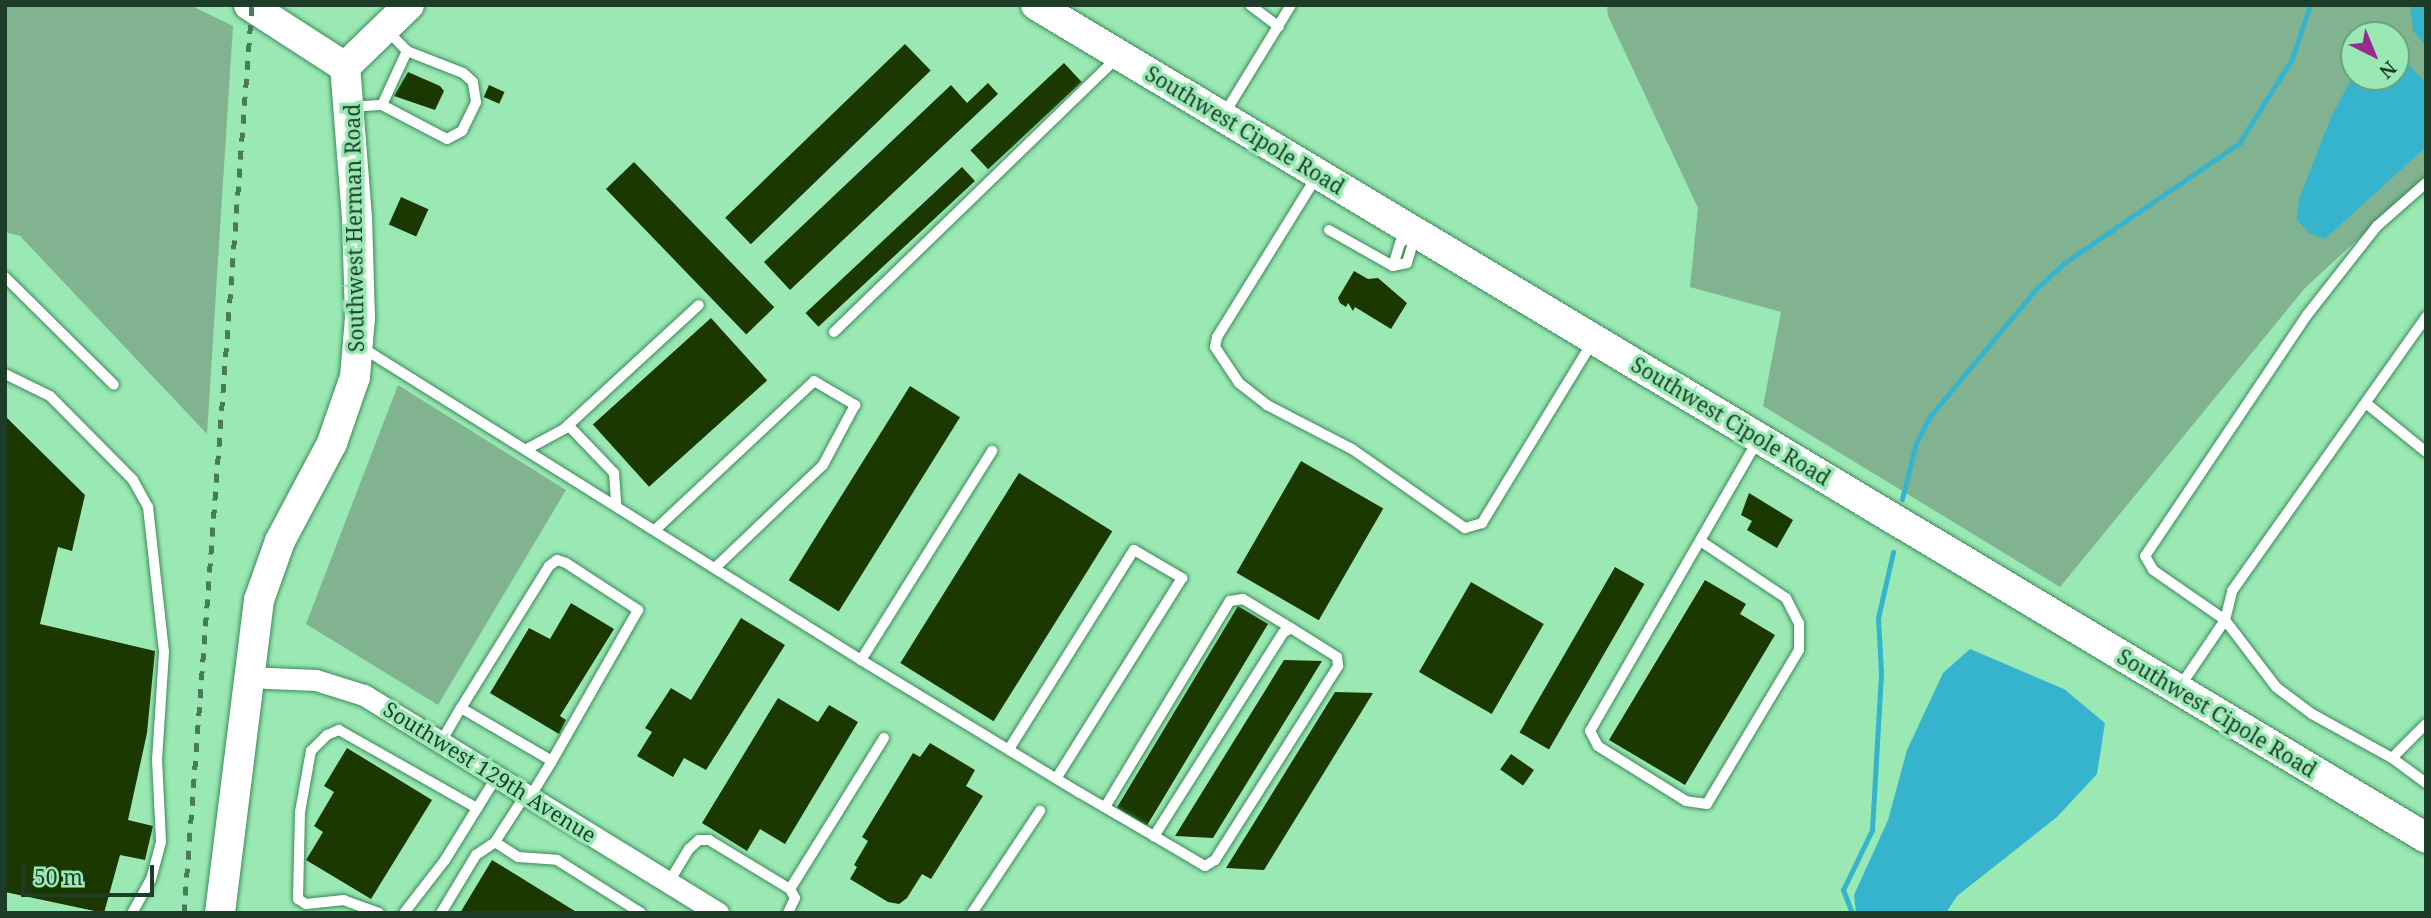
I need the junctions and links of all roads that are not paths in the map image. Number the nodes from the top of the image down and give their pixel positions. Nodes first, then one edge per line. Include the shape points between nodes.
1 (249, 5) edge
2 (409, 5) edge
3 (1036, 5) edge
4 (1250, 5) edge
5 (1291, 5) edge
6 (1279, 27) junction
7 (386, 28) junction
8 (407, 51) junction
9 (1120, 55) junction
10 (345, 67) junction
11 (382, 105) junction
12 (351, 107) junction
13 (1223, 116) junction
14 (1319, 174) junction
15 (2426, 183) edge
16 (1329, 230) dead end
17 (1416, 233) junction
18 (5, 276) edge
19 (699, 305) dead end
20 (2426, 317) edge
21 (834, 332) dead end
22 (1594, 340) junction
23 (359, 346) junction
24 (5, 374) edge
25 (114, 385) dead end
26 (2367, 404) junction
27 (568, 425) junction
28 (1759, 437) junction
29 (527, 449) junction
30 (992, 450) dead end
31 (2426, 452) edge
32 (616, 505) junction
33 (655, 530) junction
34 (1702, 542) junction
35 (716, 567) junction
36 (2225, 620) junction
37 (1291, 628) junction
38 (861, 660) junction
39 (246, 677) junction
40 (2178, 689) junction
41 (461, 708) junction
42 (2426, 724) edge
43 (884, 738) dead end
44 (441, 742) junction
45 (1009, 749) junction
46 (2392, 758) junction
47 (552, 761) junction
48 (497, 776) junction
49 (1057, 777) junction
50 (2426, 783) edge
51 (528, 795) junction
52 (1105, 807) junction
53 (477, 808) junction
54 (1040, 811) dead end
55 (1154, 836) junction
56 (2426, 838) edge
57 (495, 842) junction
58 (669, 882) junction
59 (790, 889) junction
60 (132, 913) edge
61 (220, 913) edge
62 (379, 913) edge
63 (404, 913) edge
64 (441, 913) edge
65 (641, 913) edge
66 (718, 913) edge
67 (788, 913) edge
68 (972, 913) edge

1 - 10 street
2 - 7 street
3 - 9 street, Southwest Cipole Road
4 - 6 lane
5 - 6 lane
6 - 13 lane
7 - 8 lane
7 - 10 street
8 - 11 lane
8 - 11 lane via 473,82 475,102 462,131 447,139
9 - 13 street, Southwest Cipole Road
9 - 21 lane
10 - 12 street, Southwest Herman Road
11 - 12 lane
12 - 23 street, Southwest Herman Road
13 - 14 street, Southwest Cipole Road
14 - 17 street, Southwest Cipole Road
14 - 22 lane via 1215,347 1239,383 1268,405 1352,449 1465,527 1482,523
15 - 36 lane via 2377,226 2307,315 2145,556 2153,570
16 - 17 lane via 1393,266 1400,243
17 - 22 street, Southwest Cipole Road
18 - 25 lane
19 - 27 lane
20 - 26 lane
22 - 28 street, Southwest Cipole Road
23 - 29 lane
23 - 39 street, Southwest Herman Road via 345,410 268,569
24 - 60 lane via 50,396 133,480 148,507 163,652 157,759 161,842 151,879
26 - 31 lane
26 - 36 lane via 2232,591
27 - 29 lane
27 - 32 lane via 614,473
28 - 34 lane
28 - 40 street, Southwest Cipole Road
29 - 32 lane
30 - 38 lane
32 - 33 lane
33 - 35 lane
33 - 35 lane via 814,380 855,405 823,465
34 - 34 lane via 1590,732 1598,746 1686,801 1707,804 1799,650 1799,623 1786,598
35 - 38 lane
36 - 40 lane
36 - 46 lane via 2276,687 2312,714
37 - 52 lane via 1243,599 1230,601
37 - 55 lane via 1283,633
37 - 55 lane via 1337,657 1338,666 1215,860 1205,866
38 - 45 lane
39 - 44 street, Southwest 129th Avenue via 339,685 365,695
39 - 61 street, Southwest Herman Road
40 - 56 street, Southwest Cipole Road
41 - 44 lane
41 - 47 lane
41 - 47 lane via 549,566 557,560 566,563 638,610
42 - 46 lane
43 - 59 lane
44 - 48 street, Southwest 129th Avenue
45 - 49 lane
45 - 49 lane via 1134,550 1182,578
46 - 50 lane
47 - 51 lane
48 - 51 street, Southwest 129th Avenue
48 - 53 lane
49 - 52 lane
51 - 57 lane
51 - 58 street, Southwest 129th Avenue
52 - 55 lane
53 - 62 lane via 340,730 311,751 300,812 298,899 306,904 344,900
53 - 63 lane
54 - 68 lane
57 - 64 lane via 476,855
57 - 65 lane via 518,857 557,860
58 - 59 lane via 689,849 699,840 709,840
58 - 66 street, Southwest 129th Avenue
59 - 67 lane via 795,898

